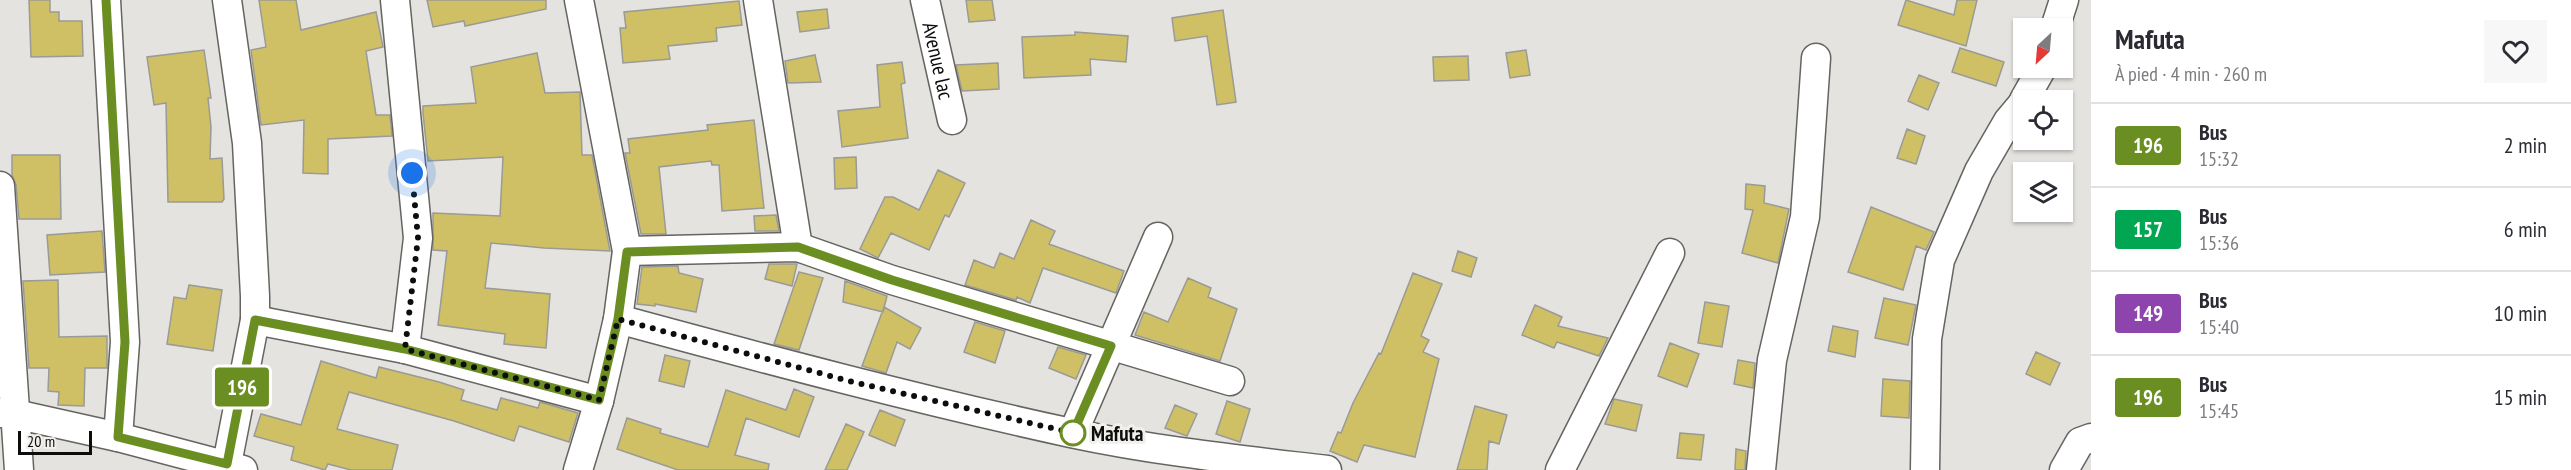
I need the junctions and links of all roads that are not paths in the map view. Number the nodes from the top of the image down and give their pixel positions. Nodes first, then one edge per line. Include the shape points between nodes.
1 (106, 0) edge
2 (227, 0) edge
3 (395, 0) edge
4 (579, 0) edge
5 (758, 0) edge
6 (925, 0) edge
7 (2064, 0) edge
8 (2058, 18) edge
9 (1816, 58) dead end
10 (2013, 115) edge
11 (952, 120) dead end
12 (0, 186) edge
13 (1158, 237) dead end
14 (798, 247) junction
15 (627, 252) junction
16 (1670, 252) dead end
17 (618, 319) junction
18 (255, 320) junction
19 (1111, 346) junction
20 (405, 349) junction
21 (1230, 381) dead end
22 (599, 400) junction
23 (7, 413) edge
24 (1073, 433) junction
25 (118, 437) junction
26 (2091, 438) edge
27 (235, 467) edge
28 (19, 470) edge
29 (578, 470) edge
30 (1327, 470) edge
31 (1560, 470) edge
32 (1761, 470) edge
33 (1925, 470) edge
34 (2064, 470) edge

1 - 25 street via 125,342
2 - 18 street via 247,143
3 - 20 street via 418,238
4 - 15 street
5 - 14 street
6 - 11 street, Avenue lac
7 - 8 street
9 - 32 street via 1805,218 1773,360
10 - 33 street via 1979,171 1940,260 1927,339
12 - 23 street
13 - 19 street
14 - 15 street
14 - 19 street via 892,280
15 - 17 street
16 - 31 street
17 - 22 street
17 - 24 street via 849,381
18 - 20 street
18 - 27 street
19 - 21 street
19 - 24 street
20 - 22 street
22 - 29 street
23 - 25 street
23 - 28 street
24 - 30 street
25 - 27 street
26 - 34 street via 2080,442

